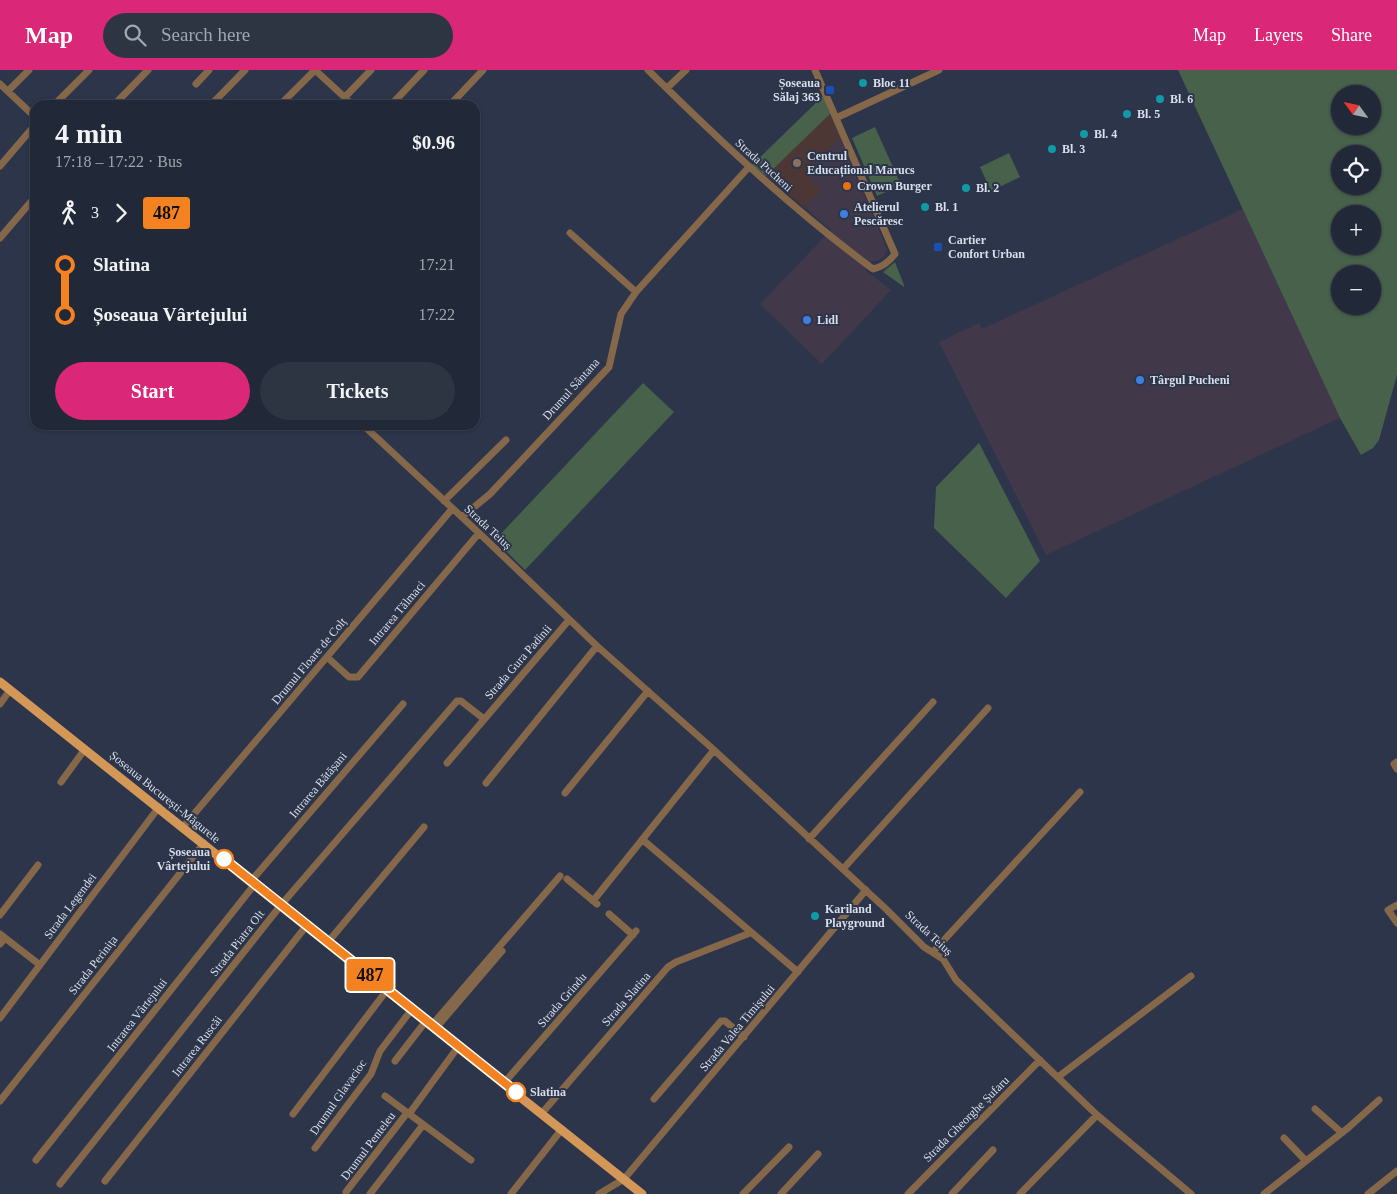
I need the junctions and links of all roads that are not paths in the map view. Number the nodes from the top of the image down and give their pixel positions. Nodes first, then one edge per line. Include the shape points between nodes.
1 (29, 70) edge
2 (89, 70) edge
3 (148, 70) edge
4 (209, 70) edge
5 (245, 70) edge
6 (315, 70) edge
7 (371, 70) edge
8 (424, 70) edge
9 (483, 70) edge
10 (648, 70) edge
11 (686, 70) edge
12 (815, 70) edge
13 (939, 70) edge
14 (0, 84) edge
15 (196, 84) dead end
16 (667, 88) junction
17 (8, 91) junction
18 (59, 100) edge
19 (119, 100) edge
20 (216, 100) edge
21 (285, 100) edge
22 (346, 100) edge
23 (349, 100) edge
24 (396, 100) edge
25 (455, 100) edge
26 (30, 112) edge
27 (836, 118) junction
28 (30, 131) edge
29 (0, 166) edge
30 (748, 168) junction
31 (30, 203) edge
32 (570, 233) dead end
33 (0, 238) edge
34 (636, 292) junction
35 (367, 430) edge
36 (506, 440) dead end
37 (444, 501) junction
38 (452, 509) junction
39 (462, 517) junction
40 (479, 533) junction
41 (569, 620) junction
42 (597, 646) junction
43 (327, 657) junction
44 (0, 682) edge
45 (10, 690) junction
46 (648, 691) junction
47 (459, 700) joint
48 (933, 702) dead end
49 (0, 704) edge
50 (403, 704) dead end
51 (988, 708) dead end
52 (484, 719) junction
53 (85, 749) junction
54 (714, 750) junction
55 (1397, 762) edge
56 (447, 763) dead end
57 (1397, 769) edge
58 (61, 782) dead end
59 (486, 783) dead end
60 (1080, 792) dead end
61 (565, 793) dead end
62 (159, 807) junction
63 (183, 826) junction
64 (424, 827) dead end
65 (809, 838) junction
66 (643, 840) junction
67 (204, 843) junction
68 (38, 865) dead end
69 (843, 869) junction
70 (253, 883) junction
71 (866, 890) junction
72 (281, 905) junction
73 (1397, 905) edge
74 (609, 914) dead end
75 (0, 915) edge
76 (1397, 923) edge
77 (307, 925) junction
78 (750, 933) junction
79 (2, 939) edge
80 (328, 942) junction
81 (502, 951) dead end
82 (933, 952) junction
83 (40, 965) junction
84 (798, 972) junction
85 (1191, 976) dead end
86 (387, 990) junction
87 (412, 1009) junction
88 (0, 1018) edge
89 (431, 1025) junction
90 (744, 1037) junction
91 (458, 1046) junction
92 (1040, 1060) junction
93 (395, 1061) dead end
94 (1058, 1077) junction
95 (504, 1083) junction
96 (385, 1096) dead end
97 (654, 1099) dead end
98 (1379, 1100) dead end
99 (0, 1101) edge
100 (1315, 1109) dead end
101 (542, 1113) junction
102 (293, 1114) dead end
103 (408, 1114) junction
104 (1097, 1115) junction
105 (423, 1125) junction
106 (562, 1129) junction
107 (1342, 1133) junction
108 (1284, 1138) dead end
109 (315, 1148) dead end
110 (789, 1148) dead end
111 (993, 1150) dead end
112 (818, 1154) dead end
113 (36, 1160) dead end
114 (471, 1160) dead end
115 (1306, 1161) junction
116 (1397, 1171) edge
117 (624, 1179) junction
118 (105, 1180) dead end
119 (60, 1184) dead end
120 (346, 1192) dead end
121 (370, 1194) edge
122 (511, 1194) edge
123 (599, 1194) edge
124 (642, 1194) edge
125 (743, 1194) edge
126 (781, 1194) edge
127 (908, 1194) edge
128 (952, 1194) edge
129 (1020, 1194) edge
130 (1191, 1194) edge
131 (1264, 1194) edge
132 (1368, 1194) edge

1 - 17 street
2 - 18 street
3 - 19 street
4 - 15 street
5 - 20 street
6 - 21 street
6 - 22 street
7 - 23 street
8 - 24 street
9 - 25 street
10 - 16 street, Strada Pucheni
11 - 16 street
12 - 27 street
13 - 27 street
14 - 17 street
16 - 30 street, Strada Pucheni
17 - 26 street
27 - 30 street, Strada Pucheni via 895,254 887,264 873,269
28 - 29 street
30 - 34 street, Drumul Sântana
31 - 33 street
32 - 34 street
34 - 39 street, Drumul Sântana via 621,314 609,367 490,494
35 - 37 street, Strada Teiuș
36 - 37 street
37 - 38 street, Strada Teiuș
38 - 39 street, Strada Teiuș
38 - 43 street, Drumul Floare de Colț
39 - 40 street, Strada Teiuș
40 - 41 street, Strada Teiuș
40 - 43 street, Intrarea Tălmaci via 358,677 349,677
41 - 42 street, Strada Teiuș
41 - 52 street, Strada Gura Padinii
42 - 46 street, Strada Teiuș
42 - 59 street
43 - 63 street, Drumul Floare de Colț
44 - 45 main road, Șoseaua București-Măgurele
45 - 49 street
45 - 53 main road, Șoseaua București-Măgurele
46 - 54 street, Strada Teiuș
46 - 61 street
47 - 52 street, Strada Gura Padinii
47 - 72 street, Strada Piatra Olt
48 - 65 street
50 - 70 street, Intrarea Bătășani
51 - 69 street
52 - 56 street, Strada Gura Padinii
53 - 58 street
53 - 62 main road, Șoseaua București-Măgurele
54 - 65 street, Strada Teiuș
54 - 66 street
55 - 57 street via 1394,764
60 - 82 street
62 - 63 main road, Șoseaua București-Măgurele
62 - 83 street, Strada Legendei
63 - 67 main road, Șoseaua București-Măgurele
64 - 80 street
65 - 69 street, Strada Teiuș
66 - 78 street
66 - 89 street via 595,902 563,878
67 - 70 main road, Șoseaua București-Măgurele
67 - 99 street, Strada Perinița
68 - 75 street
69 - 71 street, Strada Teiuș
70 - 72 main road, Șoseaua București-Măgurele
70 - 113 street, Intrarea Vârtejului
71 - 82 street, Strada Teiuș
71 - 84 street, Strada Valea Timișului
72 - 77 main road, Șoseaua București-Măgurele
72 - 119 street, Strada Piatra Olt
73 - 76 street via 1388,910
74 - 95 street, Strada Grindu via 635,933
77 - 80 main road, Șoseaua București-Măgurele
77 - 118 street, Intrarea Ruscăi
78 - 84 street
78 - 101 street, Strada Slatina via 668,967
79 - 83 street
80 - 86 main road, Șoseaua București-Măgurele
81 - 89 street
82 - 92 street, Strada Teiuș via 945,961 956,980
83 - 88 street, Strada Legendei
84 - 90 street, Strada Valea Timișului
85 - 94 street
86 - 87 main road, Șoseaua București-Măgurele
86 - 102 street
87 - 89 main road, Șoseaua București-Măgurele
87 - 109 street, Drumul Glavacioc via 380,1051 371,1074
89 - 91 main road, Șoseaua București-Măgurele
89 - 93 street
90 - 97 street via 721,1021
90 - 117 street, Strada Valea Timișului
91 - 95 main road, Șoseaua București-Măgurele
91 - 103 street
92 - 94 street, Strada Teiuș
92 - 127 street, Strada Gheorghe Șufaru
94 - 104 street, Strada Teiuș
95 - 101 main road, Șoseaua București-Măgurele
96 - 103 street, Drumul Penteleu
98 - 107 street
100 - 107 street
101 - 106 main road, Șoseaua București-Măgurele
103 - 105 street, Drumul Penteleu
103 - 120 street, Drumul Penteleu
104 - 129 street
104 - 130 street, Strada Teiuș
105 - 114 street, Drumul Penteleu
105 - 121 street
106 - 117 main road, Șoseaua București-Măgurele
106 - 122 street
107 - 115 street
108 - 115 street
110 - 125 street
111 - 128 street
112 - 126 street
115 - 131 street
116 - 132 street
117 - 123 street, Strada Valea Timișului
117 - 124 main road, Șoseaua București-Măgurele

